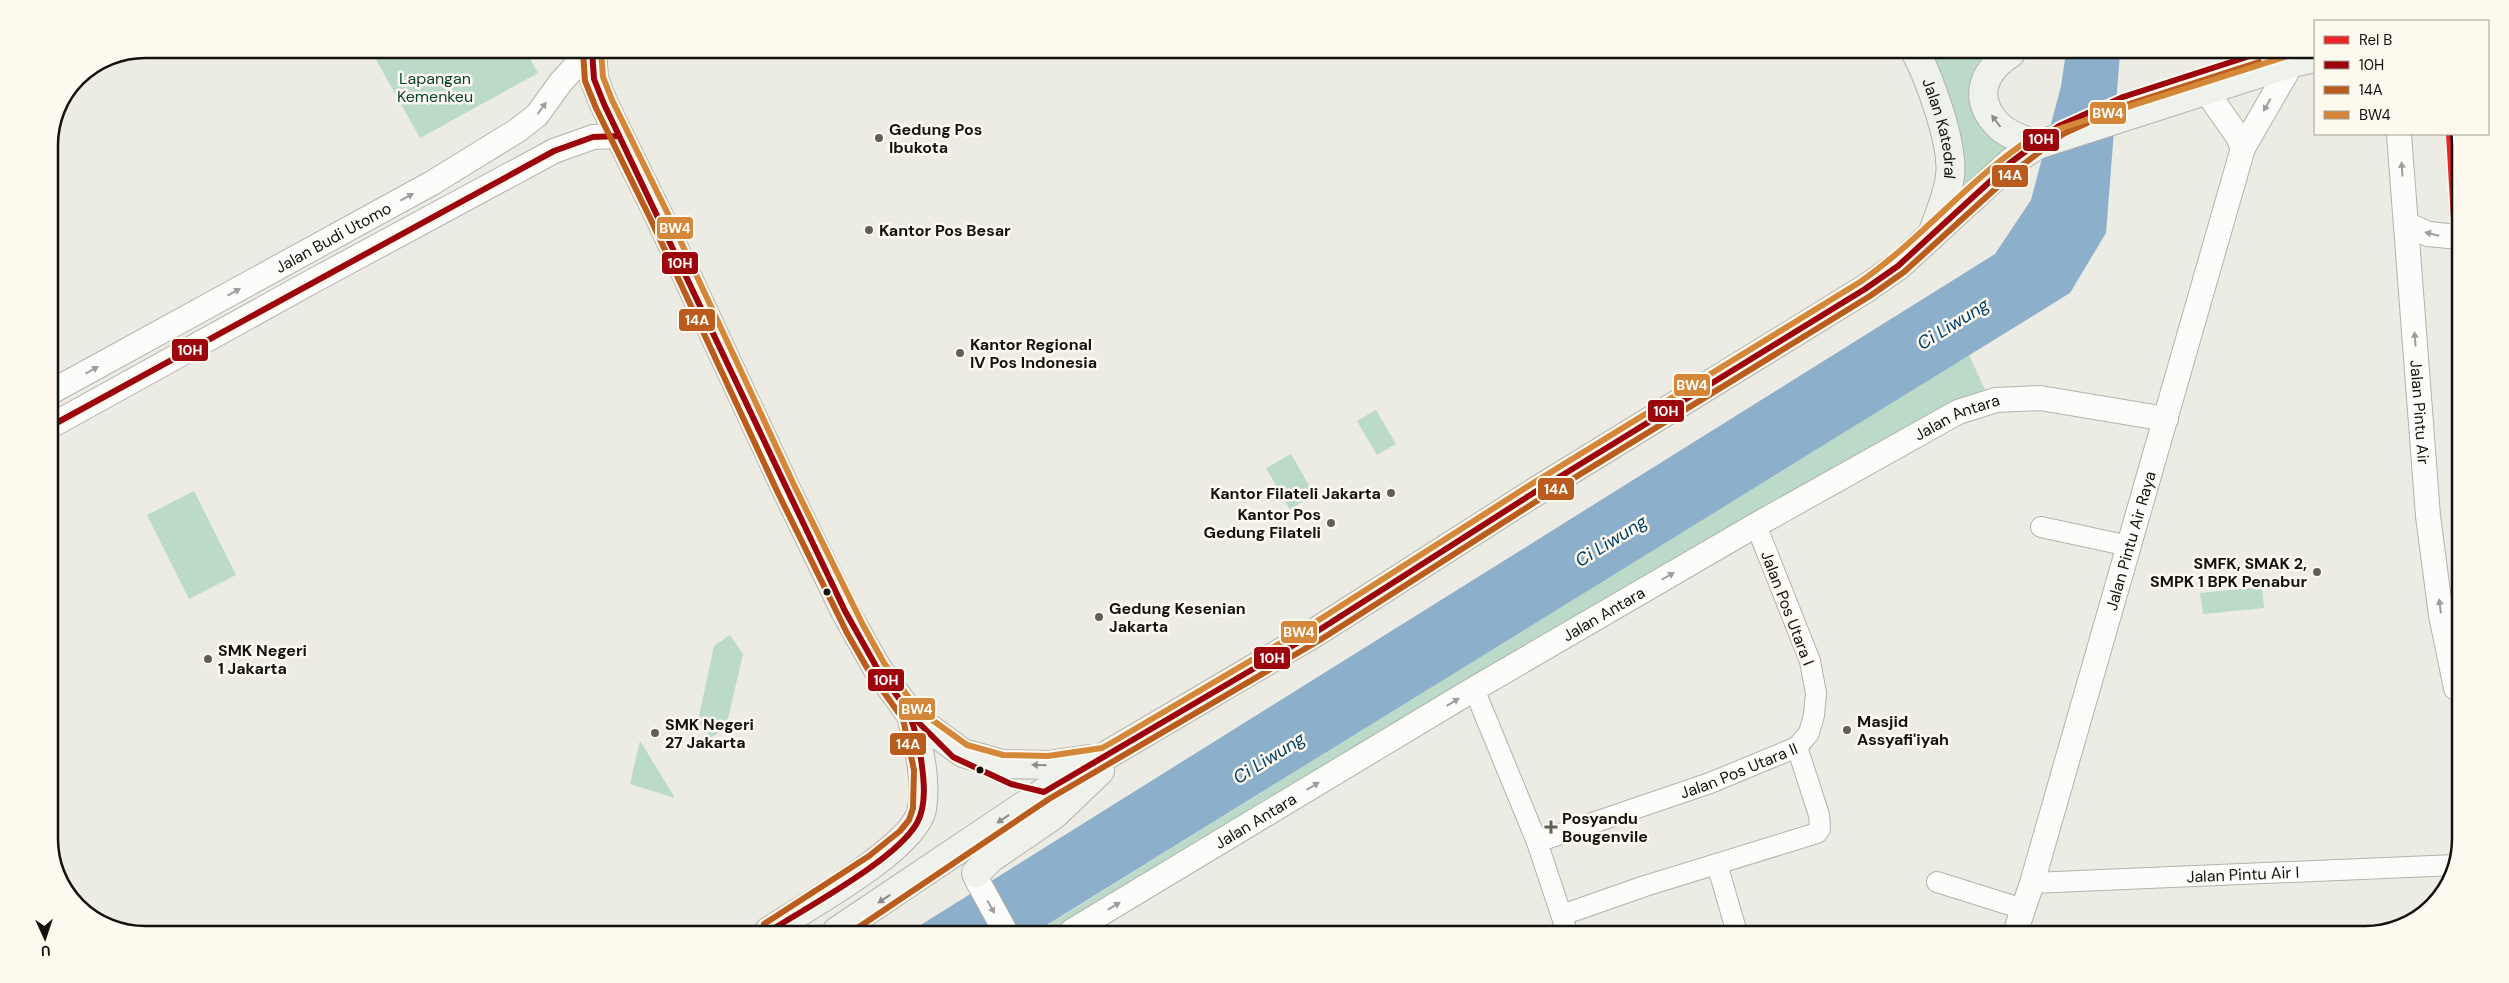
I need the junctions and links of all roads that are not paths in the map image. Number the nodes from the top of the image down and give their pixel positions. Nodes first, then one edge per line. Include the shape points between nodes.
1 (584, 58) edge
2 (592, 58) edge
3 (1918, 58) edge
4 (2003, 58) edge
5 (2304, 60) edge
6 (2206, 91) junction
7 (2399, 135) edge
8 (619, 136) junction
9 (2037, 145) junction
10 (2243, 148) junction
11 (2406, 224) junction
12 (1932, 236) junction
13 (2451, 237) edge
14 (58, 388) edge
15 (2166, 418) junction
16 (58, 423) edge
17 (1756, 525) junction
18 (2041, 526) dead end
19 (2129, 546) junction
20 (2452, 668) edge
21 (1474, 689) junction
22 (911, 715) junction
23 (1797, 747) junction
24 (1113, 752) junction
25 (1537, 842) junction
26 (1717, 864) junction
27 (2447, 865) edge
28 (977, 878) joint
29 (1937, 882) dead end
30 (2032, 883) junction
31 (2023, 910) junction
32 (1564, 924) edge
33 (777, 926) edge
34 (844, 926) edge
35 (1002, 926) edge
36 (1080, 926) edge
37 (1735, 926) edge
38 (2018, 926) edge

14 -> 1 street, Jalan Budi Utomo via 432,183 518,130 537,115
2 - 8 main road via 594,79
3 - 12 main road, Jalan Katedral via 1939,113 1951,174
9 -> 4 main road via 1999,126 1982,98 1983,84 1996,62
5 - 6 main road
5 -> 10 street, Jalan Pintu Air Raya via 2272,94
6 - 9 main road
6 - 10 street
11 -> 7 street, Jalan Pintu Air
8 - 16 street, Jalan Budi Utomo via 593,137 554,150
8 - 22 main road via 845,611 877,668
9 - 12 main road via 2010,163
10 - 15 street, Jalan Pintu Air Raya
13 -> 11 street via 2428,234
20 -> 11 street, Jalan Pintu Air via 2441,616 2428,516
12 - 24 main road via 1865,289 1535,492 1316,632
15 - 17 street, Jalan Antara via 2040,398 1996,400 1958,412
15 - 19 street, Jalan Pintu Air Raya
21 -> 17 street, Jalan Antara
17 - 23 street, Jalan Pos Utara I via 1810,661 1816,693 1809,733
18 - 19 street
19 - 30 street, Jalan Pintu Air Raya
21 - 25 street, Jalan Pos Utara II
36 -> 21 street, Jalan Antara
24 -> 22 main road via 1049,765 1002,764 962,753
22 - 33 main road via 923,769 922,810 917,824 874,863
23 - 25 street, Jalan Pos Utara II via 1710,783
23 - 26 street, Jalan Pos Utara II via 1819,815 1820,830
24 - 28 main road via 1096,776 1054,814 991,858
24 -> 34 main road via 1044,792
25 - 32 street, Jalan Pos Utara II
26 - 32 street, Jalan Pos Utara II
26 - 37 street
27 - 30 street, Jalan Pintu Air I
28 -> 35 street
29 - 31 street
30 - 31 street, Jalan Pintu Air Raya
31 - 38 street, Jalan Pintu Air Raya

